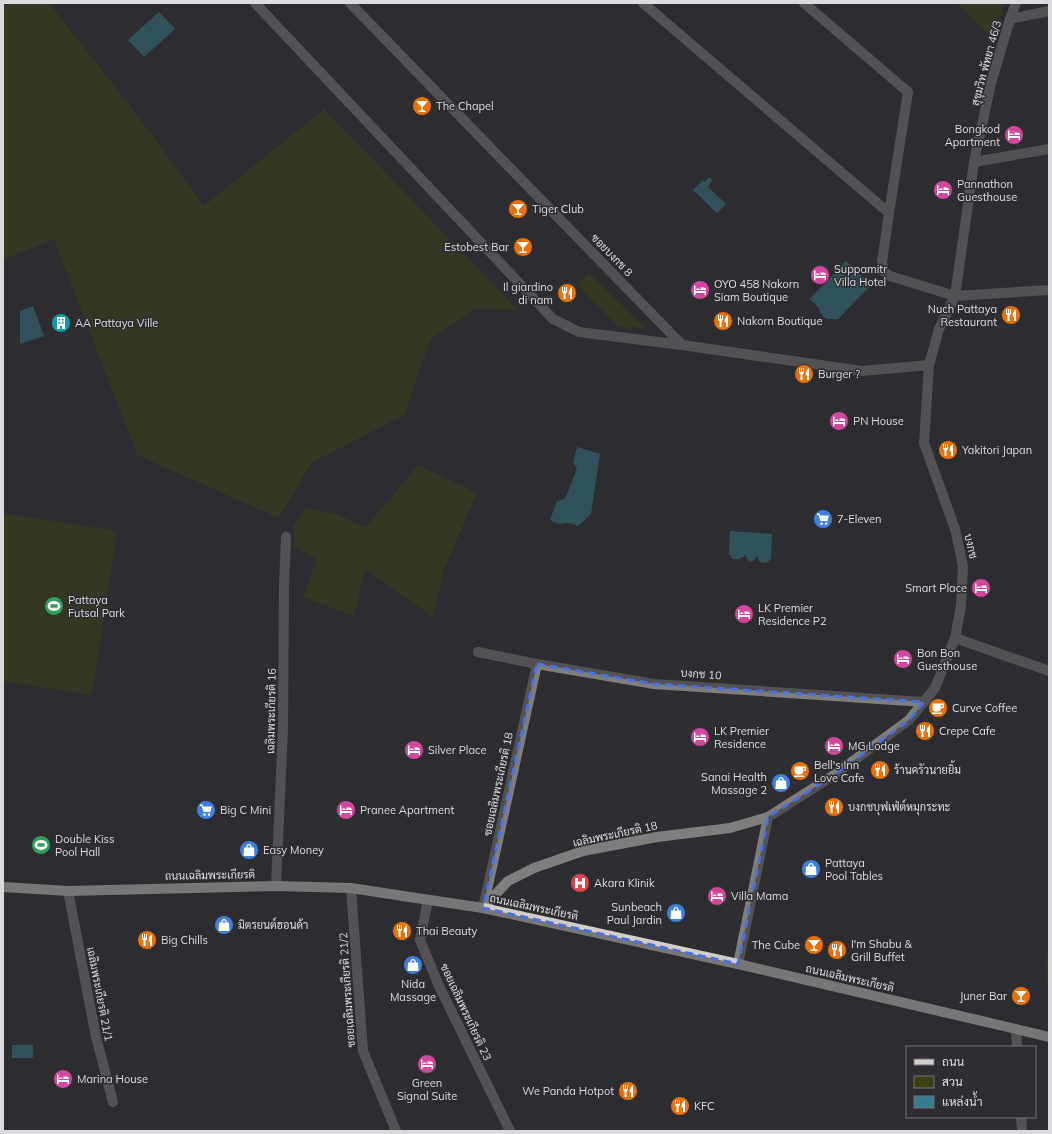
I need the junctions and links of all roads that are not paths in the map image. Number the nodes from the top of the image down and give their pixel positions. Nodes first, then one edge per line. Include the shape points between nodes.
1 (255, 3) edge
2 (350, 3) edge
3 (644, 3) edge
4 (804, 3) edge
5 (1016, 3) edge
6 (1049, 11) edge
7 (1010, 19) junction
8 (1049, 149) edge
9 (974, 162) junction
10 (889, 213) junction
11 (1049, 290) edge
12 (955, 296) junction
13 (682, 345) junction
14 (929, 365) junction
15 (286, 537) dead end
16 (955, 638) junction
17 (478, 652) dead end
18 (537, 664) junction
19 (1049, 671) edge
20 (924, 702) junction
21 (768, 817) junction
22 (276, 886) junction
23 (3, 887) edge
24 (351, 888) junction
25 (68, 891) junction
26 (428, 900) junction
27 (483, 908) junction
28 (738, 964) junction
29 (1016, 1029) junction
30 (1049, 1037) edge
31 (1017, 1046) edge
32 (113, 1102) dead end
33 (1021, 1118) edge
34 (396, 1131) edge
35 (510, 1131) edge
36 (1022, 1131) edge

1 - 13 street via 553,319 579,332
2 - 13 street, ซอยบงกช 8
3 - 10 street
4 - 10 street via 908,92
5 - 7 street, สุขุมวิท พัทยา 46/3
6 - 7 street
7 - 9 street, สุขุมวิท พัทยา 46/3 via 991,83
8 - 9 street
9 - 12 street, สุขุมวิท พัทยา 46/3
10 - 12 street via 883,271 890,276
11 - 12 street
12 - 14 street, บงกช via 939,329
13 - 14 street via 862,371
14 - 16 street, บงกช via 924,443 955,529 963,566 962,606
15 - 22 street, เฉลิมพระเกียรติ 16 via 283,729
16 - 19 street
16 - 20 street, บงกช via 935,688
17 - 18 street, บงกช 10
18 - 20 street, บงกช 10 via 654,684
18 - 27 street, ซอยเฉลิมพระเกียรติ 18
20 - 21 street, บงกช via 903,725 834,775
21 - 27 street, เฉลิมพระเกียรติ 18 via 730,828 657,837 583,851 534,868 508,881
21 - 28 street
22 - 24 main road, ถนนเฉลิมพระเกียรติ
22 - 25 main road, ถนนเฉลิมพระเกียรติ
23 - 25 main road, ถนนเฉลิมพระเกียรติ
24 - 26 main road, ถนนเฉลิมพระเกียรติ
24 - 34 street, ซอยเฉลิมพระเกียรติ 21/2 via 363,1051
25 - 32 street, เฉลิมพระเกียรติ 21/1 via 96,1037
26 - 27 main road, ถนนเฉลิมพระเกียรติ
26 - 35 street, ซอยเฉลิมพระเกียรติ 23 via 420,940 439,986
27 - 28 main road, ถนนเฉลิมพระเกียรติ
28 - 29 main road, ถนนเฉลิมพระเกียรติ
29 - 30 main road, ถนนเฉลิมพระเกียรติ
29 - 31 street
33 - 36 street

